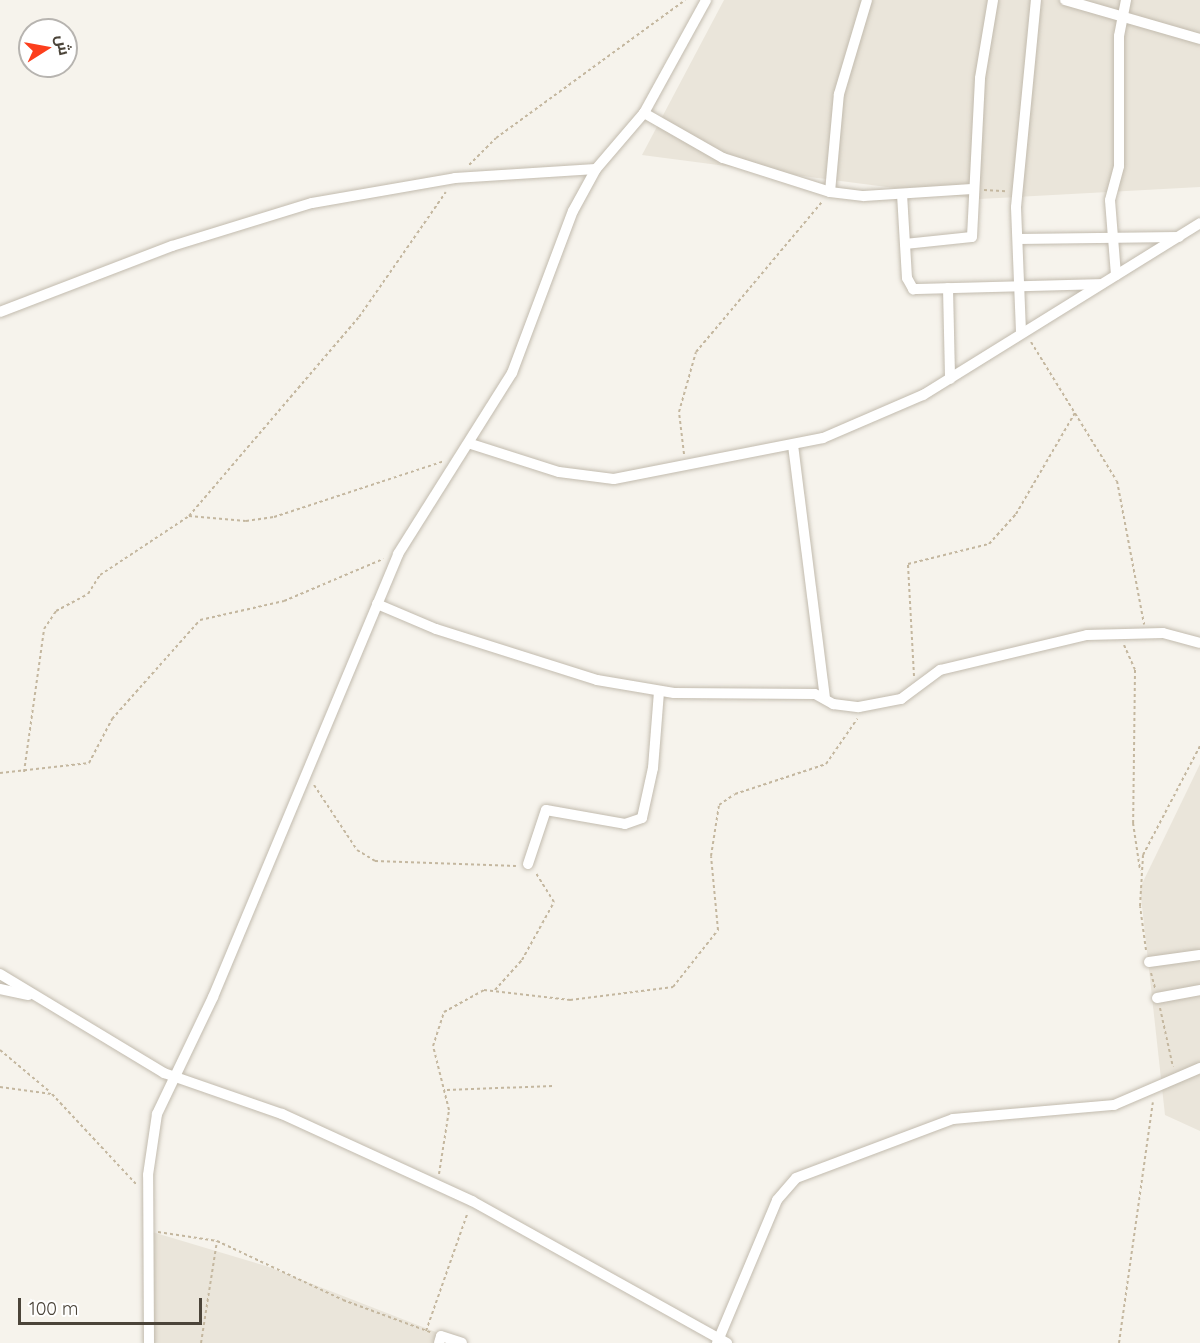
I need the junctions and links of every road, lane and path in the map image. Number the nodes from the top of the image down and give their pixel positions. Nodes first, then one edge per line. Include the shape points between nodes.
1 (686, 0) edge
2 (706, 0) edge
3 (867, 0) edge
4 (993, 0) edge
5 (1036, 0) edge
6 (1065, 0) edge
7 (1126, 0) edge
8 (1121, 19) junction
9 (1200, 39) edge
10 (644, 113) junction
11 (596, 169) junction
12 (455, 178) junction
13 (972, 189) junction
14 (1021, 191) junction
15 (830, 192) junction
16 (902, 194) junction
17 (1200, 223) edge
18 (1112, 236) junction
19 (1179, 237) junction
20 (1018, 239) junction
21 (905, 244) junction
22 (1116, 275) junction
23 (1020, 284) junction
24 (1102, 284) junction
25 (948, 288) junction
26 (0, 312) edge
27 (1021, 332) junction
28 (950, 379) junction
29 (1076, 411) junction
30 (471, 444) junction
31 (793, 444) junction
32 (465, 454) junction
33 (686, 465) junction
34 (189, 516) junction
35 (398, 554) junction
36 (377, 604) junction
37 (1112, 632) junction
38 (1145, 633) junction
39 (1200, 643) edge
40 (659, 691) junction
41 (915, 691) junction
42 (825, 698) junction
43 (859, 707) junction
44 (1200, 746) edge
45 (24, 772) junction
46 (0, 773) edge
47 (308, 775) junction
48 (528, 864) junction
49 (1141, 875) junction
50 (1200, 955) edge
51 (1149, 962) junction
52 (0, 974) edge
53 (0, 989) edge
54 (1200, 990) edge
55 (494, 991) junction
56 (34, 997) junction
57 (1157, 998) junction
58 (0, 1050) edge
59 (1200, 1068) edge
60 (177, 1077) junction
61 (1172, 1077) junction
62 (552, 1086) dead end
63 (0, 1087) edge
64 (447, 1090) junction
65 (52, 1094) junction
66 (1153, 1099) dead end
67 (437, 1186) junction
68 (148, 1196) junction
69 (472, 1201) junction
70 (146, 1232) junction
71 (217, 1241) junction
72 (426, 1330) junction
73 (440, 1339) edge
74 (721, 1342) edge
75 (149, 1343) edge
76 (201, 1343) edge
77 (462, 1343) edge
78 (1119, 1343) edge

1 - 12 path via 496,138
2 - 10 street
3 - 15 street via 839,94
4 - 13 street via 980,78
5 - 14 street
6 - 8 street
7 - 8 street
8 - 9 street
8 - 18 street via 1120,153 1110,200
10 - 11 street
10 - 15 street via 723,158
11 - 12 street
11 - 30 street via 573,211 512,373
12 - 26 street via 390,187 254,219
12 - 34 path via 359,316
13 - 14 path
13 - 16 street
13 - 21 street via 969,239
14 - 20 street
15 - 16 street
15 - 33 path via 696,352 679,412
16 - 21 street
17 - 19 street
18 - 19 street
18 - 20 street
18 - 22 street
19 - 22 street
20 - 23 street
21 - 25 street via 910,287
22 - 24 street
23 - 24 street
23 - 25 street
23 - 27 street
24 - 27 street
25 - 28 street
27 - 28 street
27 - 29 path
28 - 31 street via 851,430
29 - 38 path via 1120,489
29 - 41 path via 1016,514 989,544 908,564
30 - 32 street
30 - 33 street via 589,477 643,476
31 - 33 street
31 - 42 street
32 - 34 path via 274,517 246,521
32 - 35 street
34 - 45 path via 100,575 88,594 49,619
35 - 36 street
35 - 45 path via 284,601 200,620 112,719 89,764
36 - 40 street via 436,629 597,680
36 - 47 street
37 - 38 street
37 - 41 street via 947,668
37 - 49 path via 1127,648 1135,670 1133,824
38 - 39 street
40 - 42 street via 789,692
40 - 48 street via 653,768 642,818 625,824 546,810
41 - 43 street via 901,699
42 - 43 street
43 - 55 path via 854,726 826,764 735,795 719,805 711,856 718,930 673,987 570,1000
44 - 49 path via 1157,823
45 - 46 path
47 - 48 path via 357,850 375,861
47 - 60 street
48 - 55 path via 550,888 554,902 522,960
49 - 51 path
50 - 51 street
51 - 57 path
52 - 56 street
53 - 56 street
54 - 57 street
55 - 64 path via 457,1002 436,1022 433,1046
56 - 60 street
57 - 61 path via 1173,1059
58 - 65 path
59 - 61 street
60 - 67 street via 282,1114
60 - 68 street via 155,1123
61 - 74 street via 1114,1105 953,1119 796,1178 777,1200
62 - 64 path
63 - 65 path
64 - 67 path via 449,1122
65 - 68 path
66 - 78 path
67 - 69 street
68 - 70 street
69 - 72 path
69 - 74 street
70 - 71 path
70 - 75 street
71 - 72 path via 343,1300
71 - 76 path
72 - 73 path
73 - 77 street

